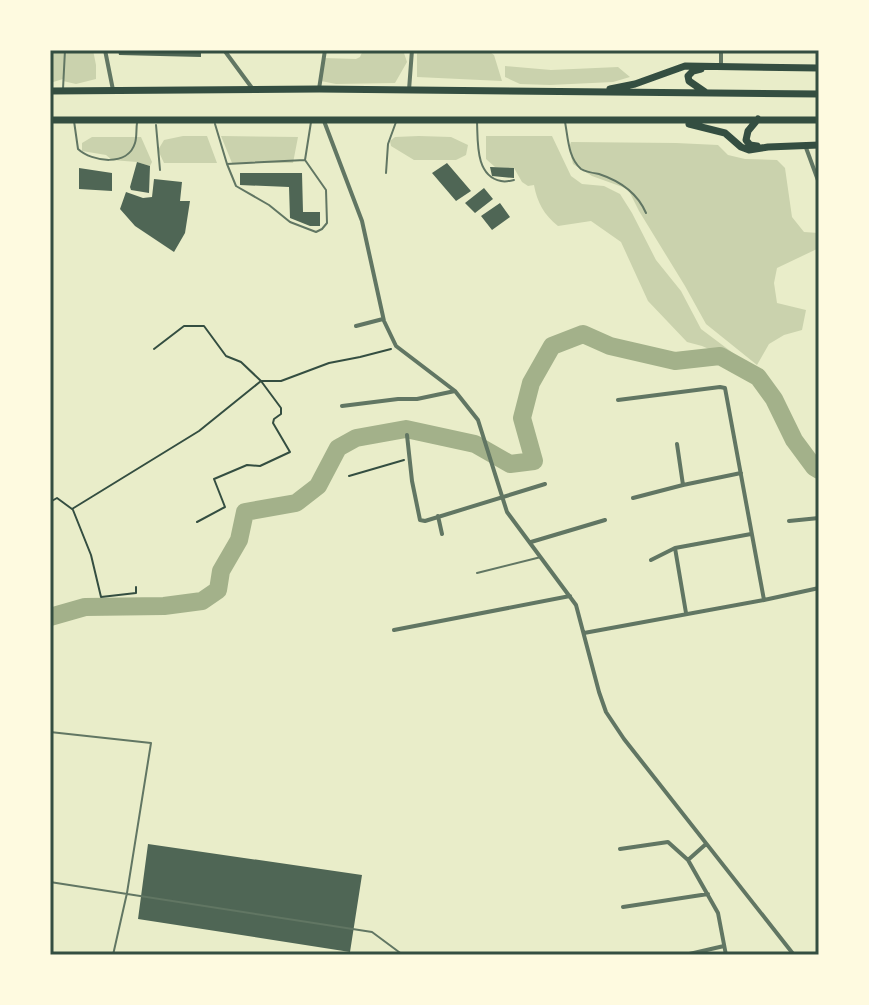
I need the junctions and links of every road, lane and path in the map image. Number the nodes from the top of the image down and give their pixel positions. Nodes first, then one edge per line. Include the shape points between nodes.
1 (65, 50) edge
2 (105, 50) edge
3 (224, 50) edge
4 (412, 50) edge
5 (721, 50) edge
6 (325, 51) edge
7 (711, 67) junction
8 (721, 67) junction
9 (819, 68) edge
10 (319, 89) junction
11 (113, 90) junction
12 (254, 90) junction
13 (409, 90) junction
14 (50, 91) edge
15 (63, 91) junction
16 (600, 92) junction
17 (709, 94) junction
18 (819, 94) edge
19 (155, 119) junction
20 (758, 119) junction
21 (50, 120) edge
22 (74, 120) junction
23 (137, 120) junction
24 (213, 120) junction
25 (819, 120) edge
26 (312, 121) junction
27 (324, 121) junction
28 (396, 121) junction
29 (477, 121) junction
30 (564, 121) junction
31 (675, 121) junction
32 (805, 145) junction
33 (819, 145) edge
34 (768, 147) junction
35 (305, 160) junction
36 (227, 164) junction
37 (160, 170) dead end
38 (386, 173) dead end
39 (514, 180) dead end
40 (819, 183) edge
41 (646, 213) dead end
42 (383, 319) junction
43 (356, 326) dead end
44 (396, 346) junction
45 (154, 349) dead end
46 (261, 381) junction
47 (455, 391) junction
48 (618, 400) dead end
49 (342, 406) dead end
50 (407, 435) dead end
51 (677, 444) dead end
52 (409, 459) junction
53 (741, 473) junction
54 (349, 476) dead end
55 (545, 484) dead end
56 (683, 485) junction
57 (503, 497) junction
58 (633, 498) dead end
59 (50, 502) edge
60 (72, 509) junction
61 (438, 516) junction
62 (819, 518) edge
63 (605, 520) dead end
64 (789, 521) dead end
65 (197, 522) dead end
66 (442, 534) dead end
67 (751, 534) junction
68 (531, 542) junction
69 (675, 548) junction
70 (542, 557) junction
71 (651, 560) dead end
72 (477, 573) dead end
73 (136, 587) dead end
74 (819, 588) edge
75 (570, 596) junction
76 (764, 600) junction
77 (687, 614) junction
78 (394, 630) dead end
79 (584, 633) junction
80 (50, 732) edge
81 (706, 844) junction
82 (620, 849) dead end
83 (688, 860) junction
84 (50, 882) edge
85 (127, 893) junction
86 (708, 894) junction
87 (623, 907) dead end
88 (724, 946) junction
89 (113, 955) edge
90 (403, 955) edge
91 (685, 955) edge
92 (726, 955) edge
93 (794, 955) edge

1 - 15 lane
2 - 11 street
3 - 12 street
4 - 13 street
5 - 8 street
6 - 10 street
7 - 8 main road
7 - 16 main road via 676,68
7 - 17 main road via 688,76
8 - 9 main road
10 - 12 main road
10 - 13 main road
11 - 12 main road
11 - 15 main road
13 - 16 main road
14 - 15 main road
16 - 17 main road
17 - 18 main road
19 - 23 main road
19 - 24 main road
19 - 37 lane
20 - 25 main road
20 - 31 main road
20 - 34 main road via 746,140
21 - 22 main road
22 - 23 main road
22 - 23 lane via 78,149 85,157 118,160 136,143
24 - 26 main road
24 - 36 lane
26 - 27 main road
26 - 35 lane
27 - 28 main road
27 - 42 street via 362,221
28 - 29 main road
28 - 38 lane
29 - 30 main road
29 - 39 lane via 478,153 485,170 501,181
30 - 31 main road
30 - 41 lane via 579,167 622,184
31 - 34 main road via 725,133 749,150
32 - 33 main road
32 - 34 main road
32 - 40 street
35 - 36 lane
35 - 36 lane via 326,190 327,223 316,232 290,222 236,186
42 - 43 street
42 - 44 street
44 - 46 path via 281,381
44 - 47 street
45 - 46 path via 184,326 204,326 226,356
46 - 60 path via 199,431
46 - 65 path via 281,408 273,423 290,452 214,479 225,507
47 - 49 street
47 - 57 street via 478,420
48 - 53 street via 725,388
50 - 52 street
51 - 56 street
52 - 54 path
52 - 61 street via 418,518
53 - 56 street
53 - 67 street
55 - 57 street
56 - 58 street
57 - 61 street
57 - 68 street via 507,512
59 - 60 path via 57,498
60 - 73 path via 101,597 136,593
61 - 66 street
62 - 64 street
63 - 68 street
67 - 69 street
67 - 76 street
68 - 70 street
69 - 71 street
69 - 77 street
70 - 72 lane
70 - 75 street
74 - 76 street
75 - 78 street
75 - 79 street
76 - 77 street
77 - 79 street
79 - 81 street via 606,712
80 - 85 lane via 151,743
81 - 83 street
81 - 93 street
82 - 83 street via 668,842
83 - 86 street
84 - 85 lane
85 - 89 lane
85 - 90 lane via 372,932
86 - 87 street
86 - 88 street
88 - 91 street
88 - 92 street

